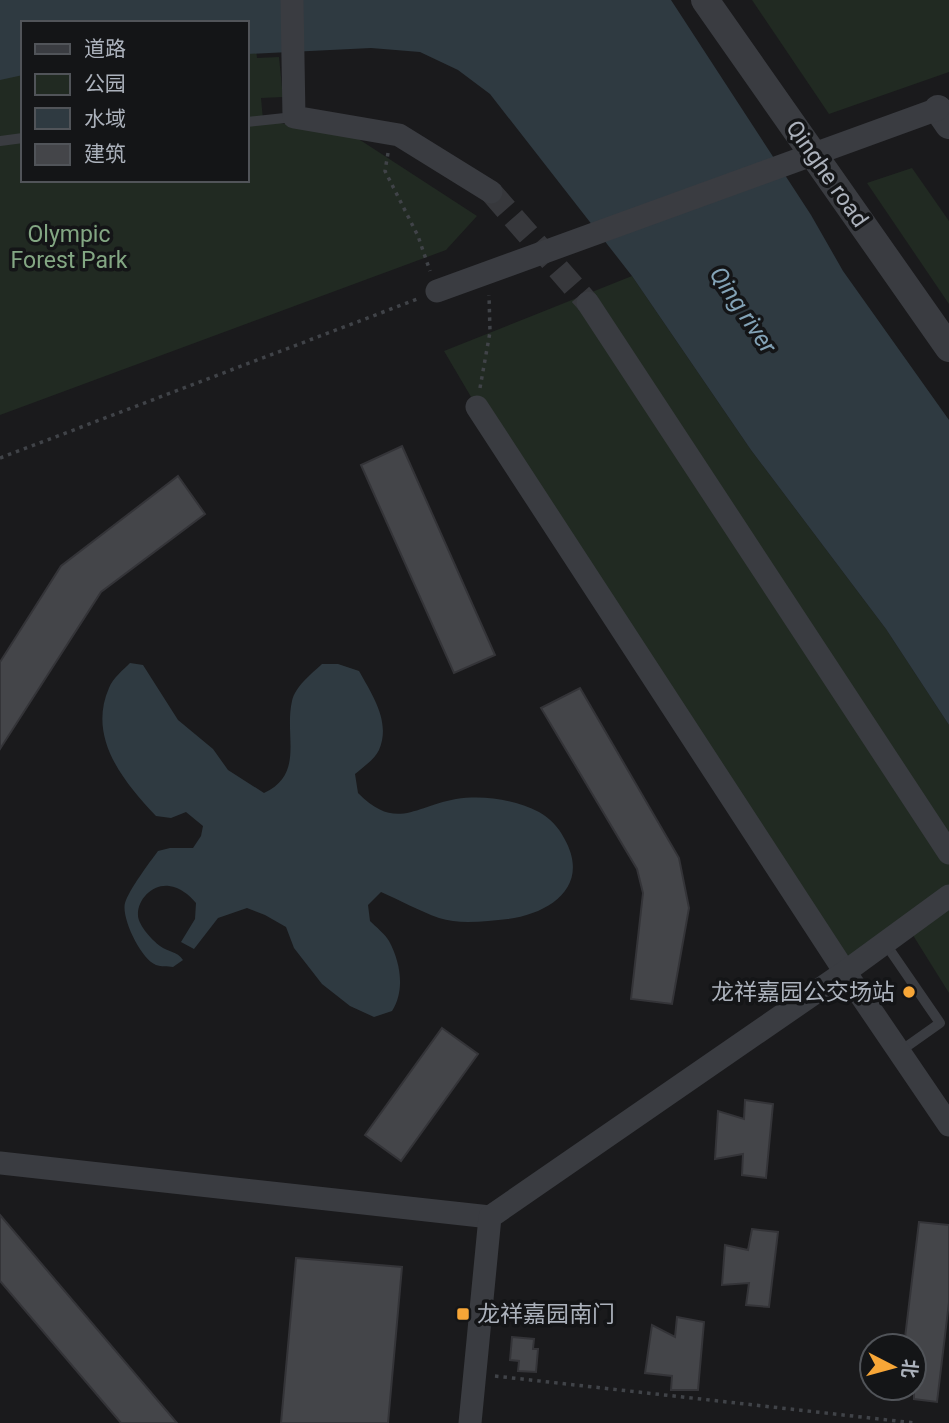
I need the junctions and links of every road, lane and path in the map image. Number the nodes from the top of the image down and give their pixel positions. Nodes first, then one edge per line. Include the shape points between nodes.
1 (292, 0) edge
2 (705, 0) edge
3 (945, 113) edge
4 (295, 117) junction
5 (248, 122) edge
6 (391, 134) junction
7 (21, 138) edge
8 (0, 141) edge
9 (491, 192) tunnel mouth
10 (488, 273) junction
11 (437, 291) junction
12 (588, 303) tunnel mouth
13 (949, 348) edge
14 (477, 407) joint
15 (0, 458) edge
16 (949, 853) edge
17 (949, 896) edge
18 (885, 943) junction
19 (845, 972) junction
20 (900, 1052) junction
21 (949, 1125) edge
22 (0, 1163) edge
23 (491, 1217) junction
24 (475, 1374) junction
25 (470, 1423) edge
26 (915, 1423) edge

1 - 4 street
2 - 13 street, Qinghe road
3 - 10 street, bridge
4 - 5 lane
4 - 6 street
6 - 9 street
6 - 11 path via 385,171 418,236
7 - 8 lane
10 - 11 street, bridge
10 - 14 path via 490,332
11 - 15 path
12 - 16 street
14 - 19 street
17 - 18 street
18 - 19 street
18 - 20 lane via 940,1023
19 - 20 street
19 - 23 street
20 - 21 street
22 - 23 street
23 - 24 street
24 - 25 street
24 - 26 path

